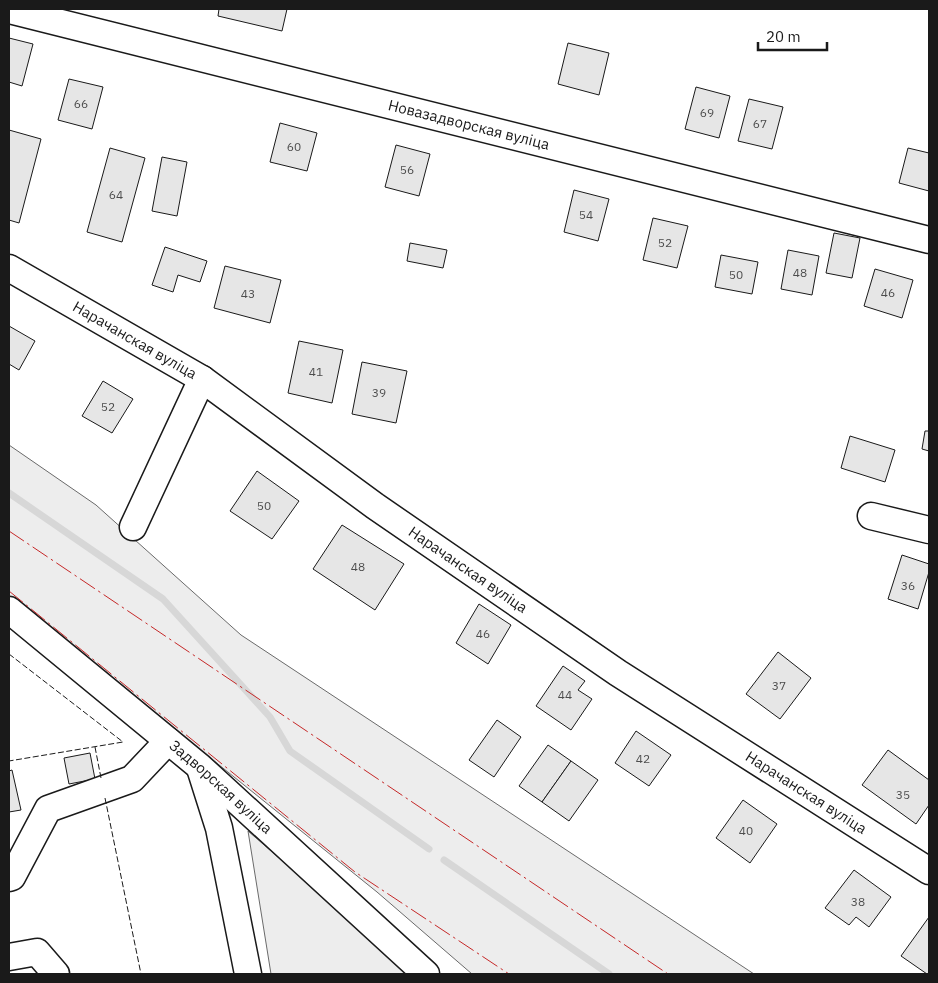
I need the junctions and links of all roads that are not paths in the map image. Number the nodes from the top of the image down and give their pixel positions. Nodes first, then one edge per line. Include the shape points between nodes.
1 (9, 10) edge
2 (929, 240) edge
3 (9, 268) edge
4 (202, 379) junction
5 (871, 516) dead end
6 (133, 527) dead end
7 (929, 530) edge
8 (9, 610) edge
9 (168, 741) junction
10 (200, 768) junction
11 (929, 871) edge
12 (9, 878) edge
13 (9, 957) edge
14 (56, 974) edge
15 (248, 974) edge
16 (426, 974) edge

1 - 2 street, Новазадворская вуліца
3 - 4 street, Нарачанская вуліца
4 - 6 street
4 - 11 street, Нарачанская вуліца via 374,506 618,673
5 - 7 street
8 - 9 street, Задворская вуліца
9 - 10 street, Задворская вуліца
9 - 12 street via 132,779 48,809
10 - 15 street via 219,828
10 - 16 street, Задворская вуліца
13 - 14 street via 36,952

